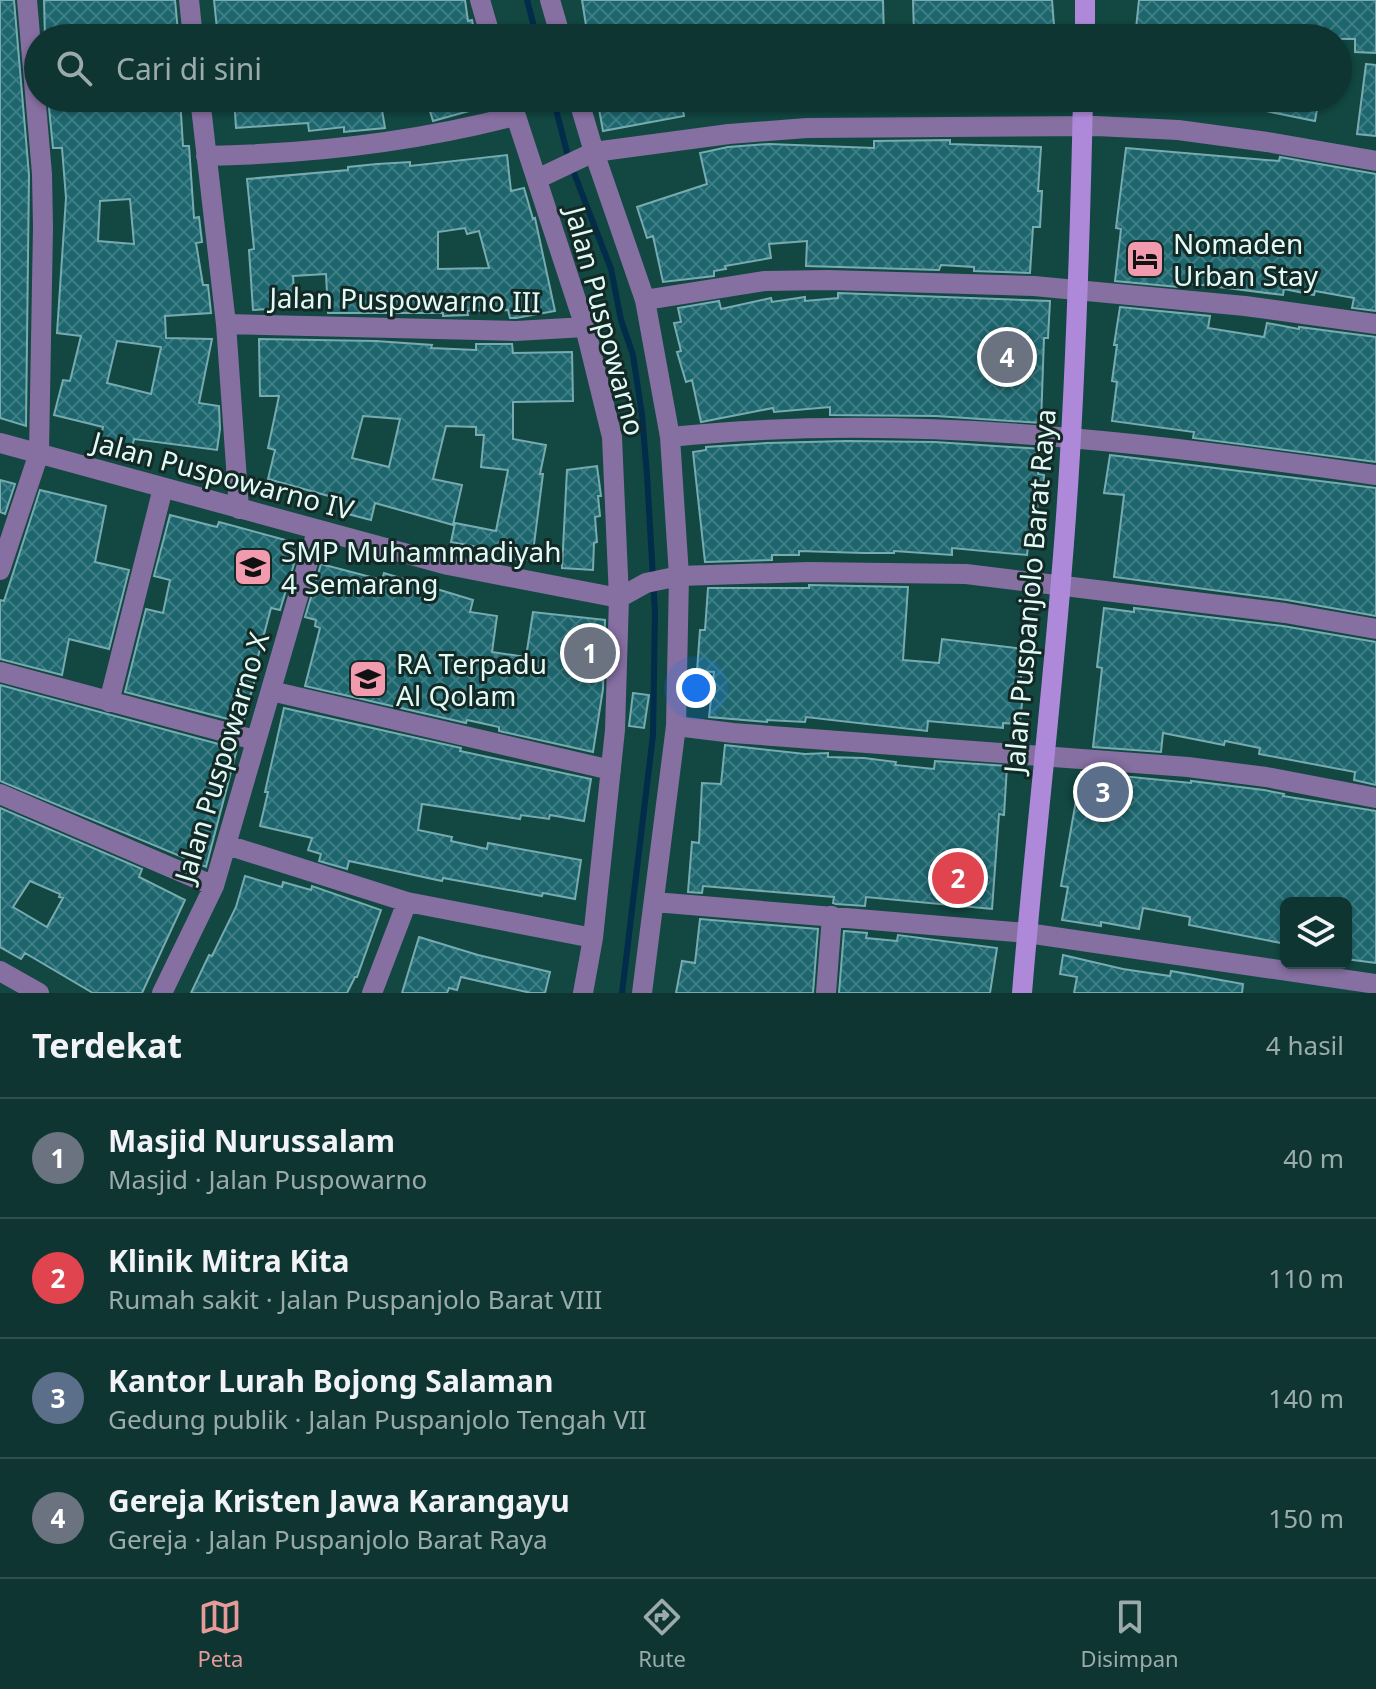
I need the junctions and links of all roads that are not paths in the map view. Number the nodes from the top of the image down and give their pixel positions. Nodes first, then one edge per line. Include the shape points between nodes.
1 (27, 0) edge
2 (189, 0) edge
3 (480, 0) edge
4 (550, 0) edge
5 (1085, 0) edge
6 (29, 24) edge
7 (192, 24) edge
8 (487, 24) edge
9 (557, 24) edge
10 (1085, 24) edge
11 (35, 112) edge
12 (201, 112) edge
13 (504, 112) edge
14 (515, 112) edge
15 (580, 112) edge
16 (1083, 112) edge
17 (1083, 126) junction
18 (206, 156) junction
19 (586, 156) junction
20 (1376, 161) edge
21 (537, 179) junction
22 (1079, 289) junction
23 (645, 300) junction
24 (226, 324) junction
25 (1376, 324) edge
26 (585, 327) junction
27 (670, 437) junction
28 (1072, 437) junction
29 (0, 443) edge
30 (39, 453) junction
31 (1376, 475) edge
32 (163, 488) junction
33 (239, 509) junction
34 (317, 531) junction
35 (0, 570) edge
36 (673, 577) junction
37 (1061, 584) junction
38 (619, 598) junction
39 (1376, 629) edge
40 (0, 672) edge
41 (271, 691) junction
42 (109, 702) junction
43 (676, 726) junction
44 (255, 740) junction
45 (1043, 755) junction
46 (611, 770) junction
47 (0, 794) edge
48 (1376, 798) edge
49 (227, 845) junction
50 (214, 886) junction
51 (407, 902) junction
52 (654, 902) junction
53 (832, 916) junction
54 (1027, 933) junction
55 (593, 938) junction
56 (0, 971) edge
57 (1376, 984) edge
58 (39, 993) edge
59 (162, 993) edge
60 (372, 993) edge
61 (583, 993) edge
62 (642, 993) edge
63 (826, 993) edge
64 (1022, 993) edge

1 - 6 street
2 - 7 street
3 - 8 street
4 - 9 street
5 - 10 street
11 - 30 street via 43,214
12 - 18 street
13 - 18 street via 477,126 378,143
14 - 21 street, Jalan Puspowarno
15 - 19 street, Jalan Puspowarno
16 - 17 street, Jalan Puspanjolo Barat Raya
17 - 19 street via 807,128
17 - 20 street via 1178,130
17 - 22 street, Jalan Puspanjolo Barat Raya
18 - 24 street
19 - 21 street
19 - 23 street, Jalan Puspowarno
21 - 26 street, Jalan Puspowarno
22 - 23 street via 765,281
22 - 25 street
22 - 28 street, Jalan Puspanjolo Barat Raya
23 - 27 street, Jalan Puspowarno
24 - 26 street, Jalan Puspowarno III via 516,331
24 - 33 street
26 - 38 street, Jalan Puspowarno via 612,437
27 - 28 street via 872,426
27 - 36 street, Jalan Puspowarno
28 - 31 street
28 - 37 street, Jalan Puspanjolo Barat Raya
29 - 30 street, Jalan Puspowarno IV
30 - 32 street, Jalan Puspowarno IV
30 - 35 street
32 - 33 street, Jalan Puspowarno IV
32 - 42 street
33 - 34 street, Jalan Puspowarno IV
34 - 38 street, Jalan Puspowarno IV via 448,565
34 - 41 street, Jalan Puspowarno X
36 - 37 street via 865,572 966,574
36 - 38 street via 646,583
36 - 43 street, Jalan Puspowarno
37 - 39 street
37 - 45 street, Jalan Puspanjolo Barat Raya
38 - 46 street, Jalan Puspowarno
40 - 42 street
41 - 44 street, Jalan Puspowarno X
41 - 46 street
42 - 44 street
43 - 45 street
43 - 52 street, Jalan Puspowarno
44 - 49 street, Jalan Puspowarno X
45 - 48 street via 1266,777
45 - 54 street, Jalan Puspanjolo Barat Raya
46 - 55 street, Jalan Puspowarno
47 - 50 street
49 - 50 street, Jalan Puspowarno X
49 - 51 street
50 - 59 street, Jalan Puspowarno X
51 - 55 street
51 - 60 street
52 - 53 street
52 - 62 street, Jalan Puspowarno
53 - 54 street
53 - 63 street
54 - 57 street
54 - 64 street, Jalan Puspanjolo Barat Raya
55 - 61 street, Jalan Puspowarno
56 - 58 street

